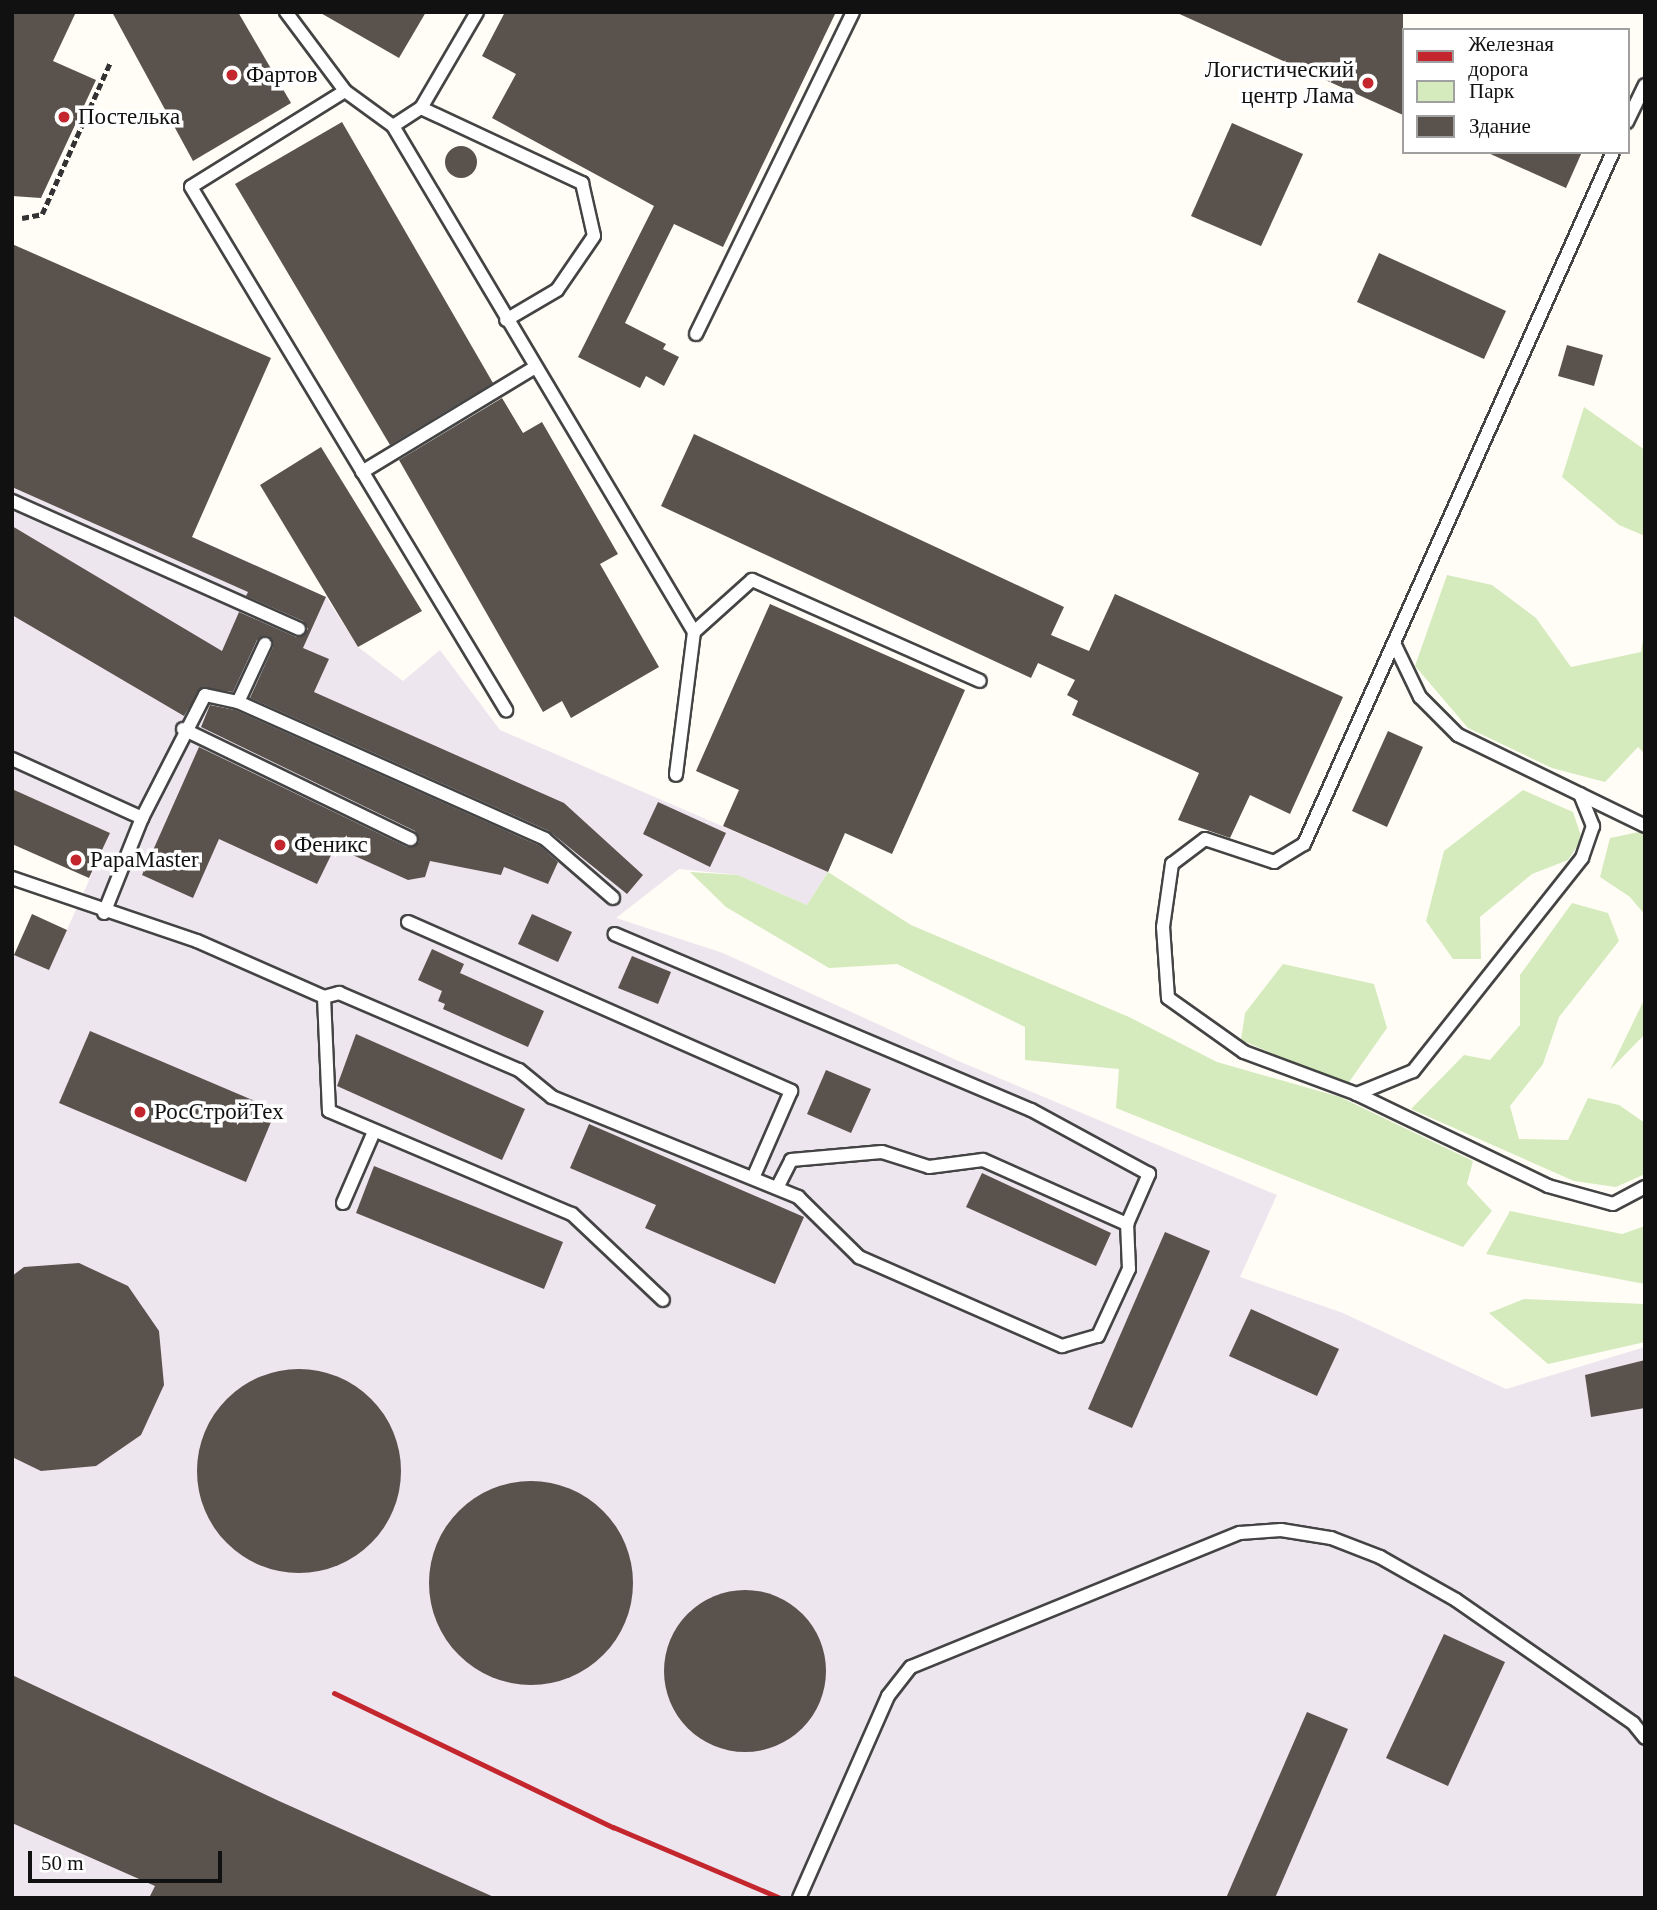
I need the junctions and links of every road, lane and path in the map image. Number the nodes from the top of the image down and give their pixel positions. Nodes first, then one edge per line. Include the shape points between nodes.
1 (286, 12) edge
2 (477, 12) edge
3 (853, 12) edge
4 (110, 63) dead end
5 (1645, 85) edge
6 (345, 91) junction
7 (421, 108) junction
8 (1629, 118) edge
9 (393, 126) junction
10 (1612, 154) edge
11 (22, 218) dead end
12 (506, 320) junction
13 (696, 334) dead end
14 (534, 368) junction
15 (362, 472) junction
16 (12, 501) edge
17 (299, 628) dead end
18 (694, 632) junction
19 (1394, 643) junction
20 (265, 644) dead end
21 (980, 681) dead end
22 (238, 702) junction
23 (506, 710) dead end
24 (183, 729) junction
25 (12, 759) edge
26 (676, 775) dead end
27 (1580, 794) junction
28 (142, 818) junction
29 (1645, 826) edge
30 (411, 839) dead end
31 (13, 879) edge
32 (613, 898) dead end
33 (104, 913) junction
34 (408, 922) dead end
35 (615, 934) dead end
36 (324, 996) junction
37 (1357, 1094) junction
38 (373, 1134) junction
39 (752, 1178) junction
40 (1645, 1187) edge
41 (777, 1188) junction
42 (343, 1203) dead end
43 (1128, 1224) junction
44 (663, 1300) dead end
45 (1645, 1738) edge
46 (799, 1898) edge

1 - 6 lane
2 - 7 lane
3 - 13 lane
4 - 11 path via 43,214
5 - 8 lane
6 - 9 lane
6 - 15 lane via 191,187
7 - 9 lane
7 - 12 lane via 582,183 594,236 557,290
9 - 12 lane
10 - 19 lane
12 - 14 lane
14 - 15 lane
14 - 18 lane
15 - 23 lane
16 - 17 lane
18 - 21 lane via 752,580
18 - 26 lane
19 - 27 lane via 1420,698 1458,735
19 - 37 lane via 1304,844 1274,862 1205,839 1172,864 1163,927 1168,998 1244,1052
20 - 22 lane
22 - 24 lane via 205,695
22 - 32 lane via 545,839
24 - 28 lane
24 - 30 lane
25 - 28 lane
27 - 29 lane
27 - 37 lane via 1593,826 1582,858 1413,1071
28 - 33 lane
31 - 33 lane
33 - 36 lane via 197,941
34 - 39 lane via 791,1091
35 - 43 lane via 1031,1110 1149,1174
36 - 38 lane via 330,1111
36 - 39 lane via 339,993 519,1070 552,1097
37 - 40 lane via 1548,1186 1613,1204
38 - 42 lane
38 - 44 lane via 572,1214
39 - 41 lane
41 - 43 lane via 790,1160 882,1152 929,1167 983,1160
41 - 43 lane via 798,1197 859,1257 1062,1346 1098,1336 1129,1269
45 - 46 lane via 1633,1723 1456,1600 1380,1557 1331,1538 1280,1530 1240,1533 911,1667 888,1696

